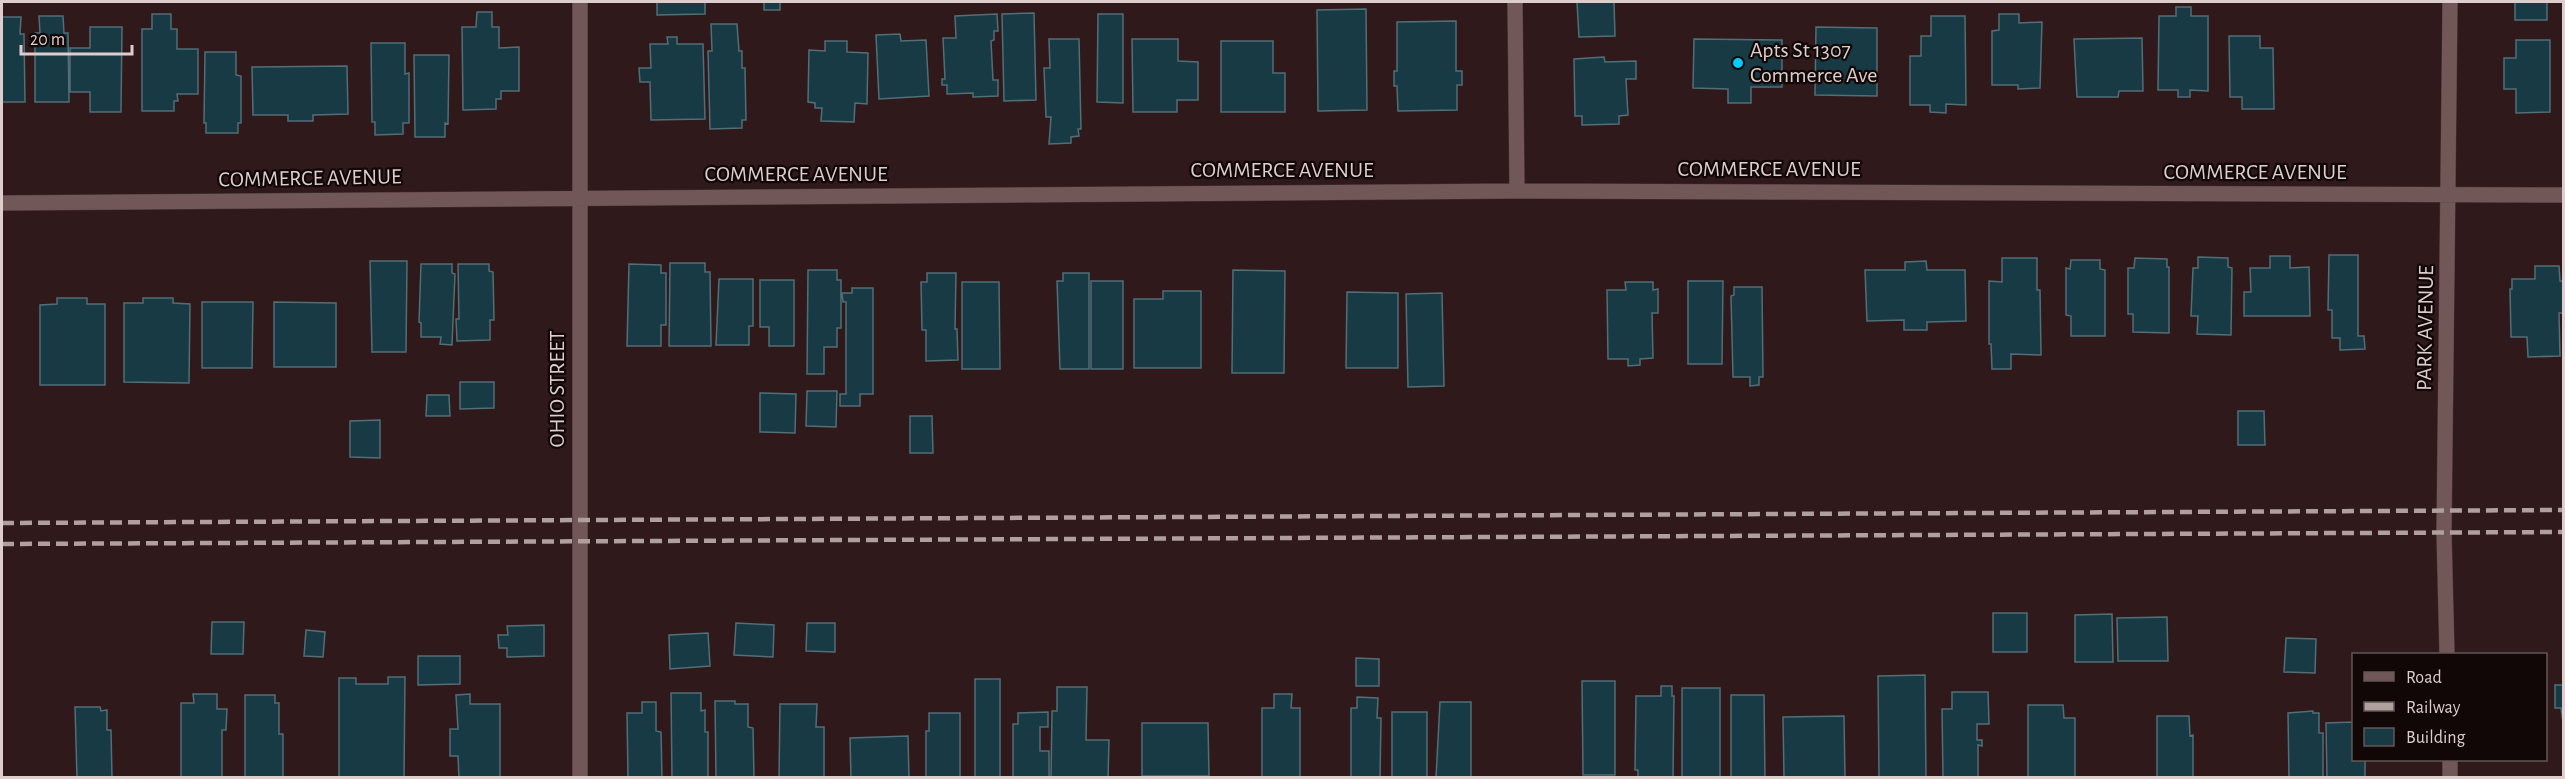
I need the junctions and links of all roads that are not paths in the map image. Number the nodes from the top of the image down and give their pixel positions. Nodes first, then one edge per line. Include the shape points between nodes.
1 (580, 2) edge
2 (1515, 2) edge
3 (2450, 2) edge
4 (1517, 190) junction
5 (2450, 195) junction
6 (2564, 195) edge
7 (580, 198) junction
8 (2, 203) edge
9 (2447, 653) edge
10 (2450, 761) edge
11 (579, 777) edge
12 (2450, 777) edge

1 - 7 street, OHIO STREET
2 - 4 street
3 - 5 street, PARK AVENUE
4 - 5 street, COMMERCE AVENUE
4 - 7 street, COMMERCE AVENUE
5 - 6 street, COMMERCE AVENUE
5 - 9 street, PARK AVENUE via 2444,533
7 - 8 street, COMMERCE AVENUE
7 - 11 street, OHIO STREET
10 - 12 street

